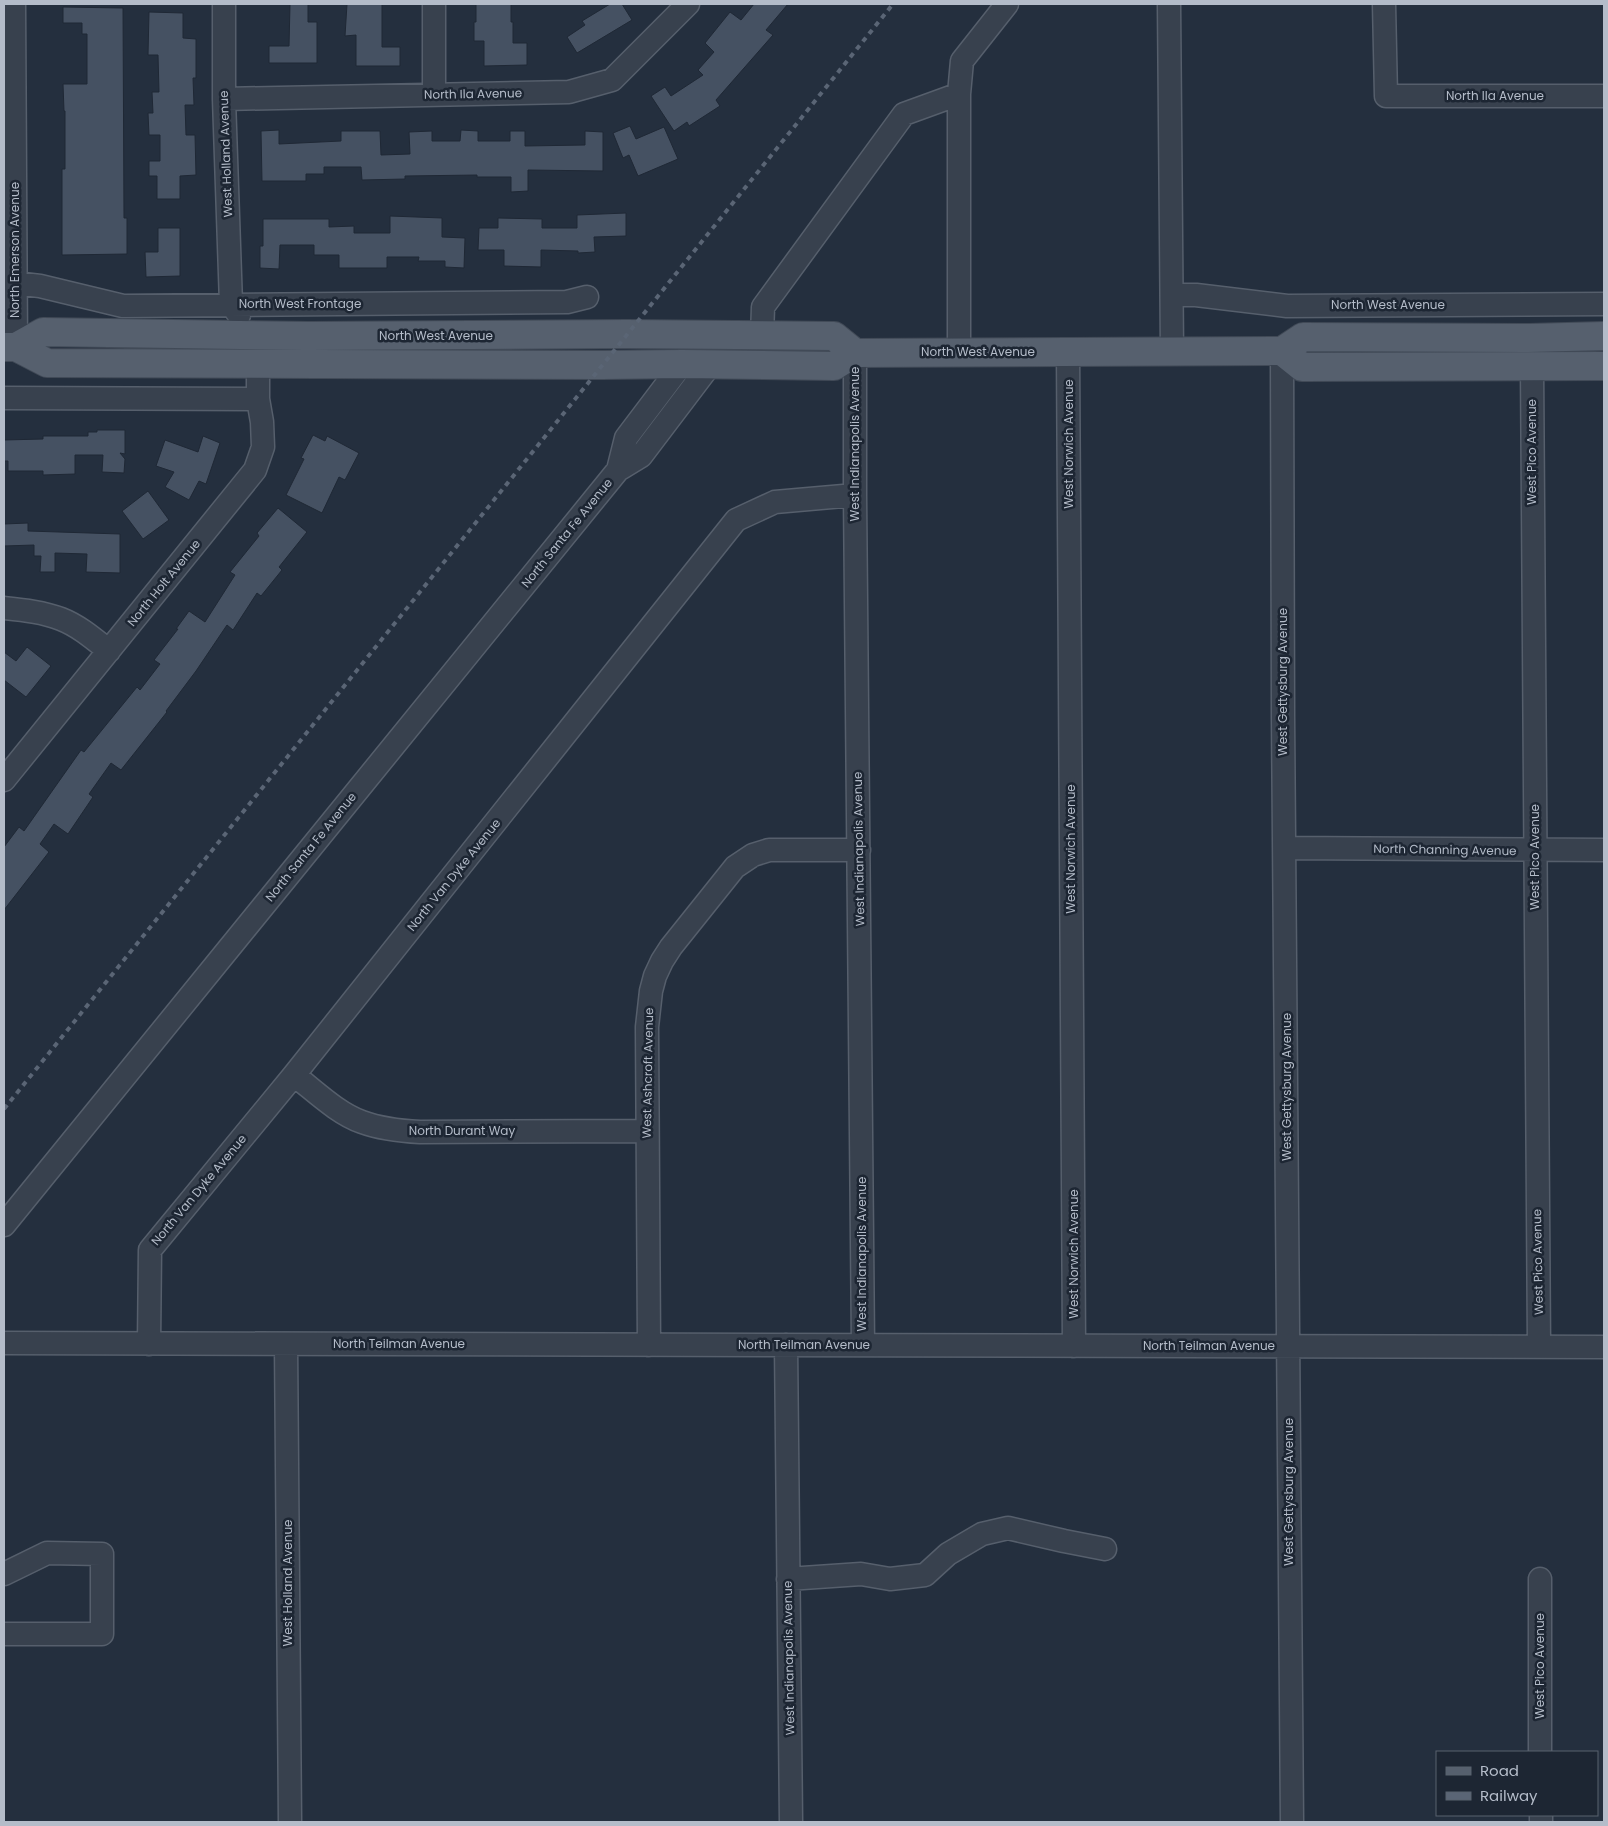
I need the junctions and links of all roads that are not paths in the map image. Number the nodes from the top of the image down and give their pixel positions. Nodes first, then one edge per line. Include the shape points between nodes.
1 (14, 4) edge
2 (224, 4) edge
3 (434, 4) edge
4 (688, 4) edge
5 (1007, 4) edge
6 (1169, 4) edge
7 (1384, 4) edge
8 (434, 94) junction
9 (959, 94) junction
10 (1604, 96) edge
11 (224, 99) junction
12 (9, 211) edge
13 (15, 284) junction
14 (1172, 295) junction
15 (587, 297) dead end
16 (231, 304) junction
17 (1604, 304) edge
18 (200, 334) junction
19 (256, 335) junction
20 (762, 336) junction
21 (1604, 336) edge
22 (10, 347) edge
23 (1068, 351) junction
24 (1172, 351) junction
25 (1282, 351) junction
26 (959, 352) junction
27 (855, 353) junction
28 (258, 364) junction
29 (682, 364) junction
30 (710, 365) junction
31 (1532, 366) junction
32 (1604, 366) edge
33 (4, 398) edge
34 (258, 399) junction
35 (618, 470) junction
36 (854, 495) junction
37 (4, 608) edge
38 (110, 651) junction
39 (4, 780) edge
40 (1285, 848) junction
41 (859, 850) junction
42 (1604, 850) edge
43 (1535, 851) junction
44 (294, 1075) junction
45 (646, 1131) junction
46 (4, 1225) edge
47 (4, 1343) edge
48 (149, 1344) junction
49 (286, 1344) junction
50 (648, 1345) junction
51 (786, 1345) junction
52 (863, 1345) junction
53 (1074, 1346) junction
54 (1288, 1346) junction
55 (1539, 1347) junction
56 (1604, 1347) edge
57 (1105, 1549) dead end
58 (4, 1574) edge
59 (788, 1579) junction
60 (1540, 1579) dead end
61 (4, 1634) edge
62 (1540, 1751) edge
63 (290, 1822) edge
64 (791, 1822) edge
65 (1292, 1822) edge

1 - 12 street, North Emerson Avenue
2 - 11 street, West Holland Avenue
3 - 8 street
4 - 8 street, North Ila Avenue via 612,80 568,92
5 - 9 street via 962,61
6 - 14 street
7 - 10 street, North Ila Avenue via 1386,96
8 - 11 street, North Ila Avenue
9 - 20 street via 904,114 763,307
9 - 26 street
11 - 16 street, West Holland Avenue
12 - 13 street, North Emerson Avenue
13 - 16 street, North West Frontage via 40,286 123,306
13 - 22 street, North Emerson Avenue
14 - 17 street, North West Avenue via 1287,306
14 - 24 street
15 - 16 street, North West Frontage via 567,302
16 - 18 street
16 - 19 street
18 - 19 main road, North West Avenue
18 - 22 main road, North West Avenue via 43,332
19 - 20 main road, North West Avenue
19 - 28 main road
20 - 27 main road, North West Avenue via 834,336
20 - 29 main road via 746,350 709,350 694,354
21 - 25 main road via 1302,337
22 - 28 main road via 48,363
23 - 24 main road, North West Avenue
23 - 26 main road, North West Avenue
23 - 53 street, West Norwich Avenue
24 - 25 main road, North West Avenue
25 - 31 main road via 1302,368
25 - 40 street, West Gettysburg Avenue
26 - 27 main road, North West Avenue
27 - 30 main road via 834,366
27 - 36 street, West Indianapolis Avenue
28 - 29 main road
28 - 34 street, North Holt Avenue
29 - 30 main road
29 - 35 street, North Santa Fe Avenue via 626,438
30 - 35 street, North Santa Fe Avenue via 641,456
31 - 32 main road
31 - 43 street, West Pico Avenue
33 - 34 street
34 - 38 street, North Holt Avenue via 263,447 254,470
35 - 46 street, North Santa Fe Avenue
36 - 41 street, West Indianapolis Avenue
36 - 44 street, North Van Dyke Avenue via 774,502 736,520
37 - 38 street via 62,619
38 - 39 street, North Holt Avenue
40 - 43 street, North Channing Avenue
40 - 54 street, West Gettysburg Avenue
41 - 45 street, West Ashcroft Avenue via 777,849 747,858 730,872 666,953 655,976 648,1008
41 - 52 street, West Indianapolis Avenue
42 - 43 street, North Channing Avenue
43 - 55 street, West Pico Avenue
44 - 45 street, North Durant Way via 360,1122 391,1129 420,1132
44 - 48 street, North Van Dyke Avenue via 150,1250
45 - 50 street, West Ashcroft Avenue
47 - 48 street, North Teilman Avenue
48 - 49 street, North Teilman Avenue
49 - 50 street, North Teilman Avenue
49 - 63 street, West Holland Avenue
50 - 51 street, North Teilman Avenue
51 - 52 street, North Teilman Avenue
51 - 59 street, West Indianapolis Avenue
52 - 53 street, North Teilman Avenue
53 - 54 street, North Teilman Avenue
54 - 55 street, North Teilman Avenue
54 - 65 street, West Gettysburg Avenue
55 - 56 street, North Teilman Avenue
57 - 59 street via 1008,1528 982,1534 948,1554 925,1575 890,1578 861,1574
58 - 61 street via 47,1553 102,1554 102,1634
59 - 64 street, West Indianapolis Avenue
60 - 62 street, West Pico Avenue

